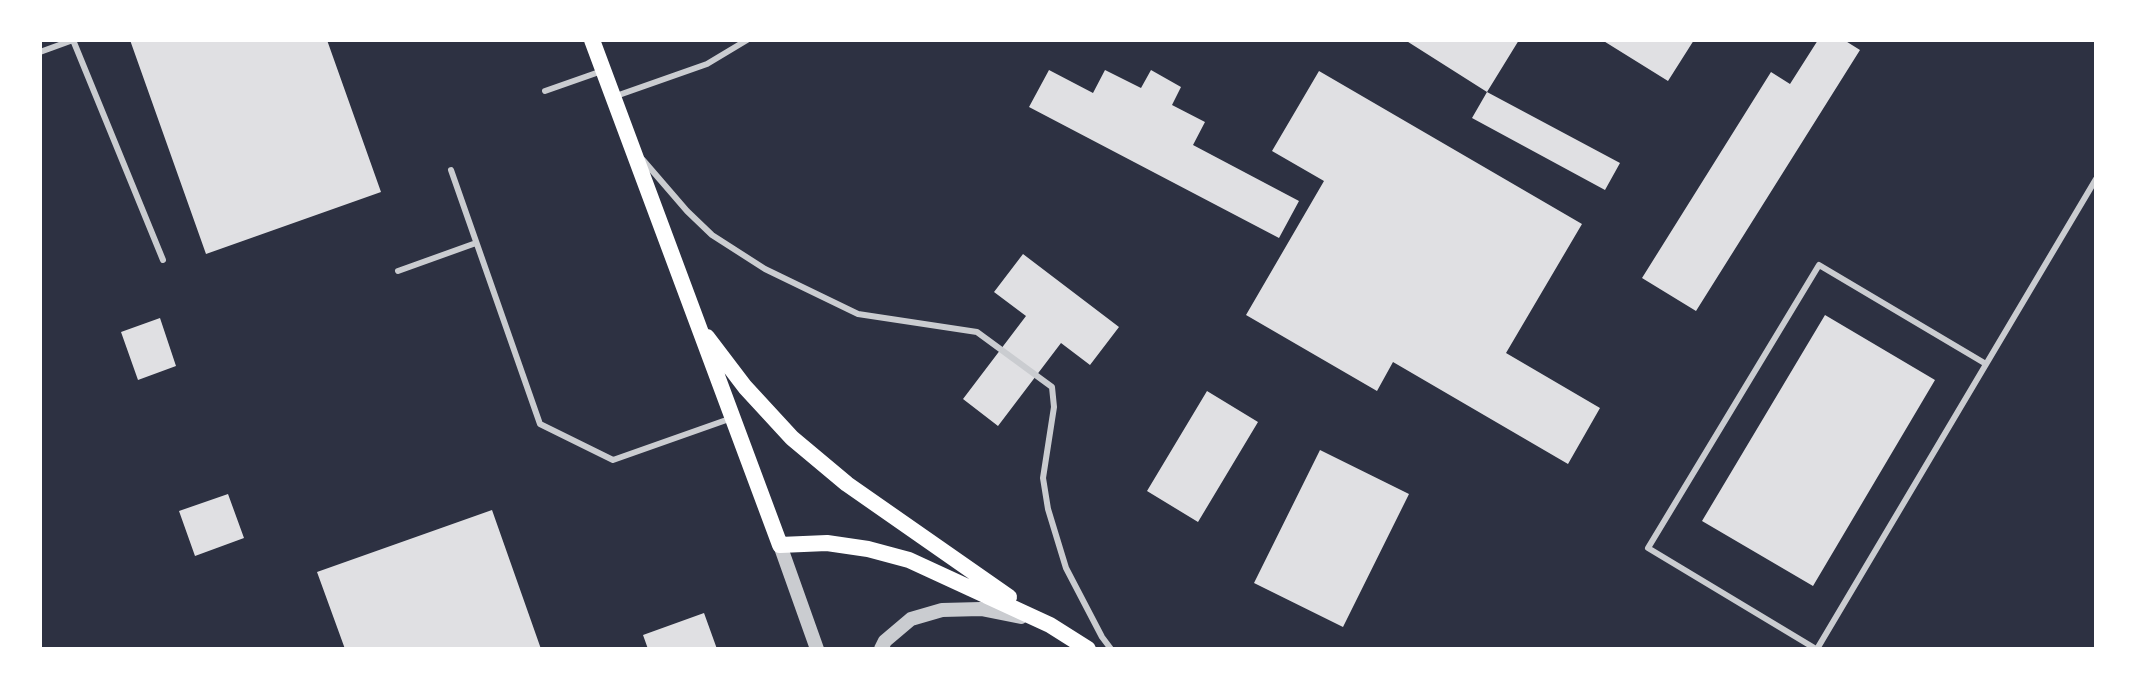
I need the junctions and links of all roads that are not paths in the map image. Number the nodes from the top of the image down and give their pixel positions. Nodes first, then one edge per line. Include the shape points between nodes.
1 (592, 40) edge
2 (747, 40) edge
3 (40, 52) edge
4 (603, 71) junction
5 (545, 91) dead end
6 (612, 98) junction
7 (628, 142) junction
8 (451, 170) dead end
9 (2096, 179) edge
10 (476, 243) junction
11 (163, 260) dead end
12 (398, 271) dead end
13 (696, 322) junction
14 (1986, 364) junction
15 (732, 418) junction
16 (780, 545) junction
17 (1050, 625) junction
18 (817, 649) edge
19 (881, 649) edge
20 (1088, 649) edge
21 (1111, 649) edge
22 (1817, 649) edge

1 - 4 main road
2 - 6 lane via 707,64
3 - 11 lane via 73,40
4 - 5 lane
4 - 6 main road
6 - 7 main road
7 - 13 main road
7 - 21 lane via 712,235 765,269 858,314 977,332 1052,387 1043,478 1048,509 1066,568
8 - 10 lane
9 - 14 lane
10 - 12 lane
10 - 15 lane via 540,424 613,460
13 - 15 main road
13 - 17 main road via 792,438 847,484
14 - 22 lane
14 - 22 lane via 1819,265 1648,548
15 - 16 main road
16 - 17 main road via 827,543 909,560
16 - 18 street
17 - 19 street via 981,609 942,610 911,619
17 - 20 main road

